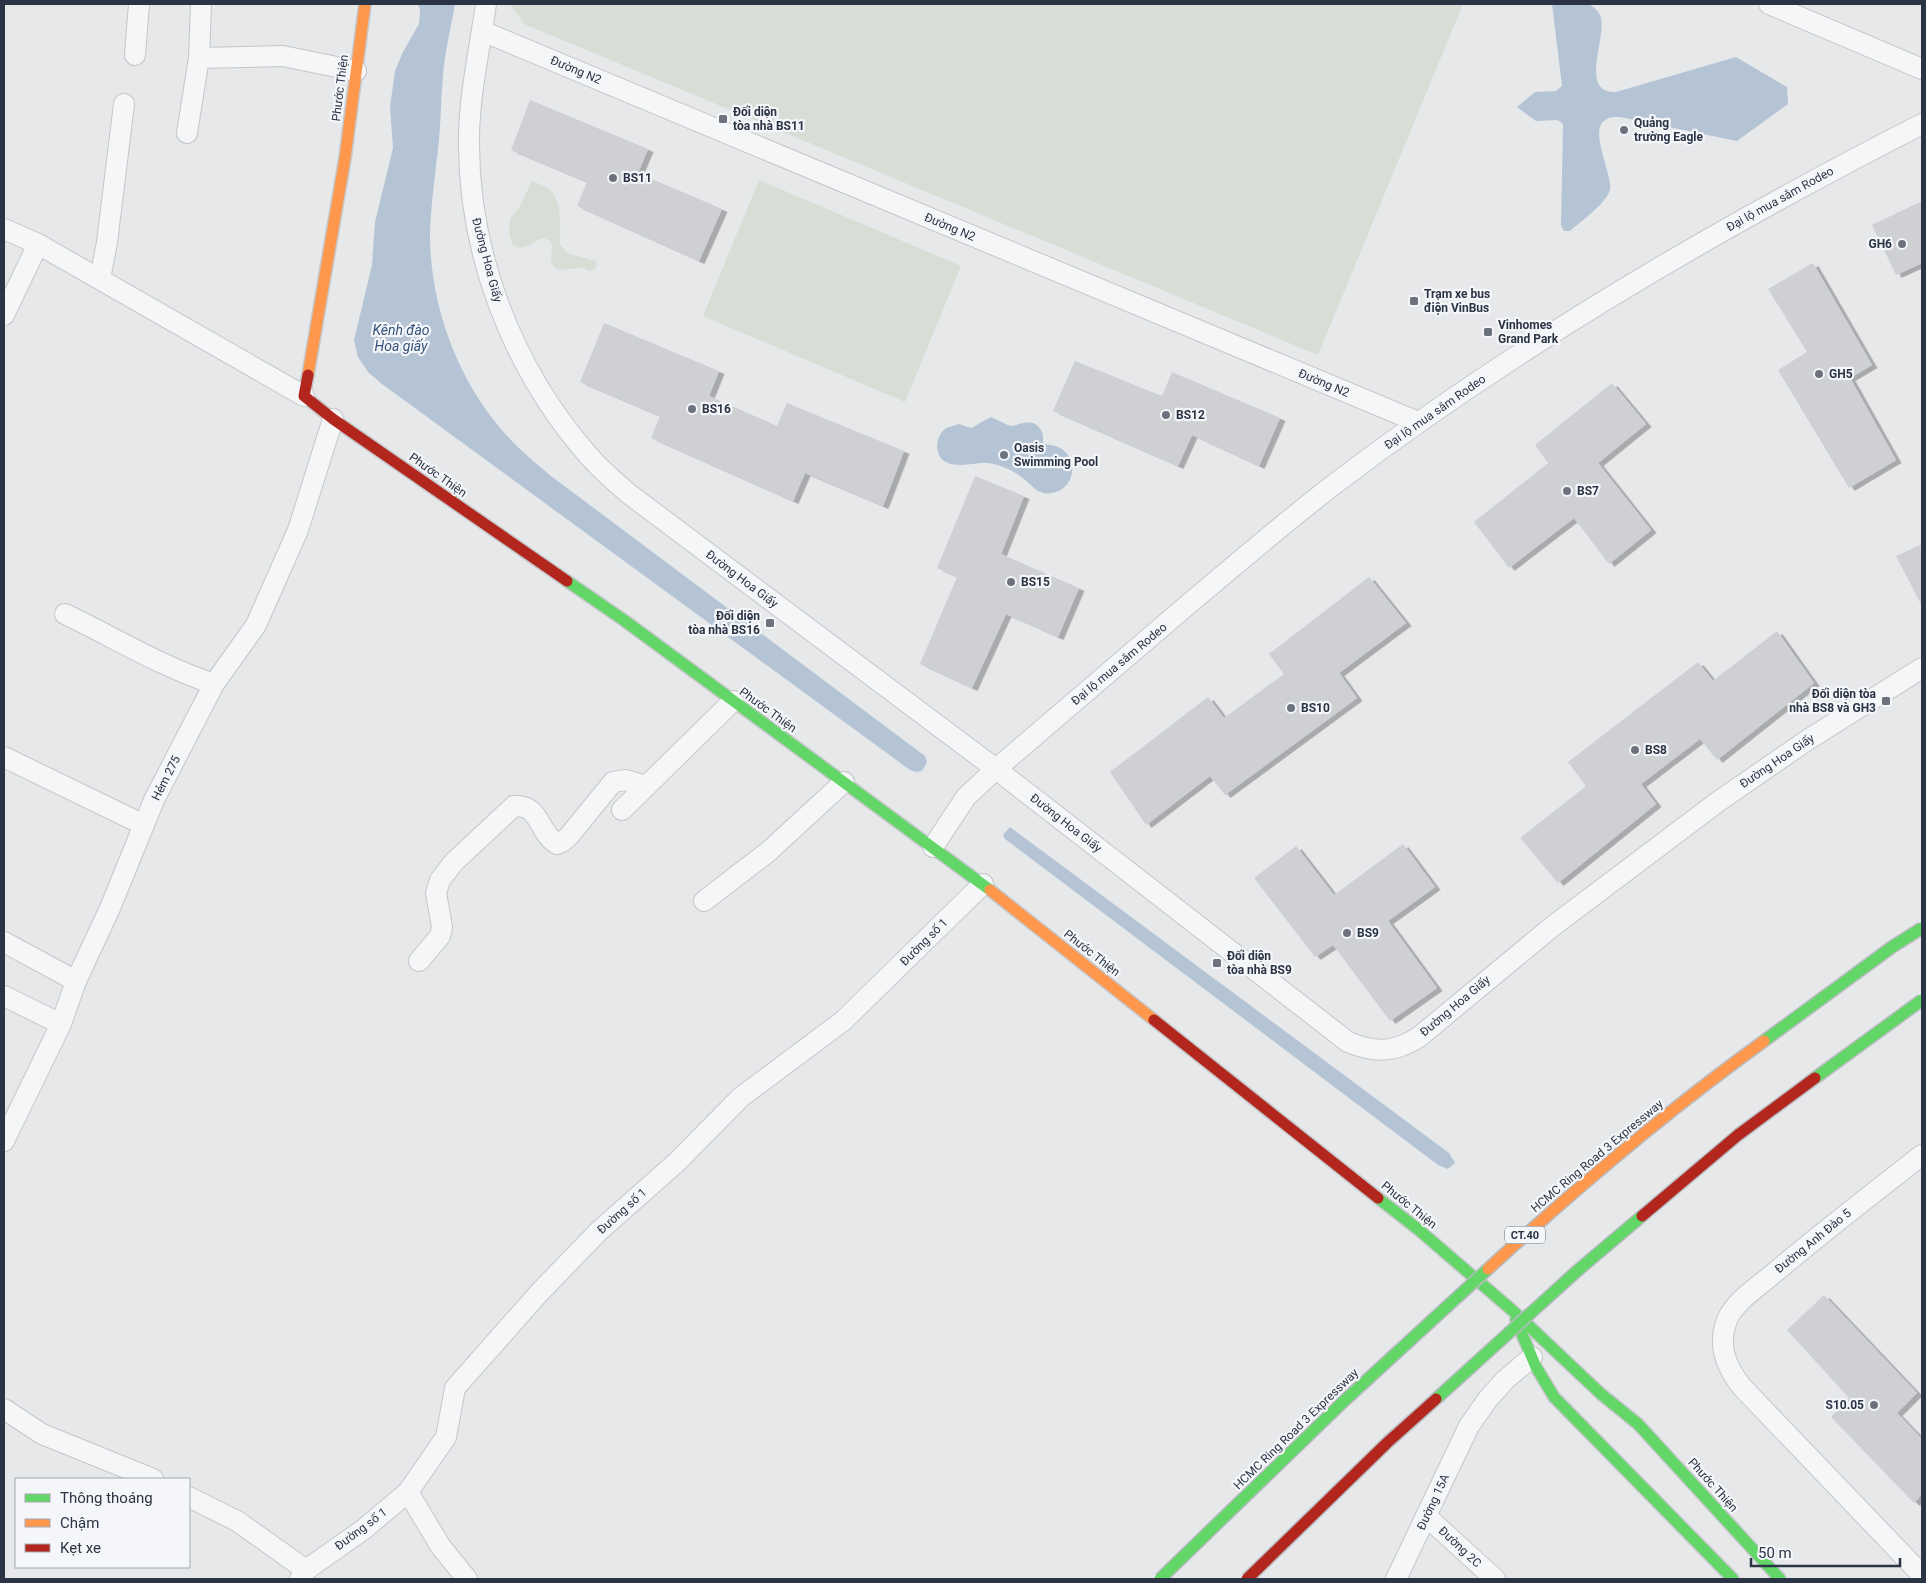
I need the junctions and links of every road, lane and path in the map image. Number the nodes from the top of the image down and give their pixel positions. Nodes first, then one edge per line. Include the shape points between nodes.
1 (139, 4) edge
2 (201, 4) edge
3 (365, 4) edge
4 (486, 4) edge
5 (1769, 4) edge
6 (482, 31) junction
7 (135, 55) dead end
8 (199, 58) junction
9 (1922, 68) edge
10 (356, 72) junction
11 (124, 104) dead end
12 (1922, 124) edge
13 (187, 133) dead end
14 (4, 229) edge
15 (38, 244) junction
16 (100, 280) junction
17 (4, 315) edge
18 (304, 396) junction
19 (333, 419) junction
20 (1418, 422) junction
21 (65, 614) dead end
22 (1922, 668) edge
23 (214, 684) junction
24 (733, 701) junction
25 (4, 757) edge
26 (996, 768) junction
27 (844, 782) junction
28 (646, 786) junction
29 (622, 810) dead end
30 (144, 825) junction
31 (933, 847) junction
32 (983, 884) junction
33 (704, 901) dead end
34 (1922, 928) edge
35 (4, 942) edge
36 (420, 961) dead end
37 (76, 981) junction
38 (4, 996) edge
39 (1922, 1000) edge
40 (61, 1024) junction
41 (4, 1141) edge
42 (1922, 1155) edge
43 (1513, 1311) junction
44 (1532, 1357) junction
45 (4, 1409) edge
46 (151, 1478) edge
47 (408, 1492) junction
48 (190, 1498) edge
49 (1426, 1516) junction
50 (303, 1574) edge
51 (1922, 1575) edge
52 (467, 1579) edge
53 (1160, 1579) edge
54 (1247, 1579) edge
55 (1396, 1579) edge
56 (1494, 1579) edge
57 (1734, 1579) edge
58 (1780, 1579) edge

1 - 7 street
2 - 8 street
3 - 10 main road, Phước Thiện
4 - 6 street, Đường Hoa Giấy
5 - 9 street
6 - 20 street, Đường N2
6 - 26 street, Đường Hoa Giấy via 469,134 473,202 480,239 510,333 556,414 588,456 629,494
8 - 10 street via 283,56
8 - 13 street
10 - 18 main road, Phước Thiện via 345,158
11 - 16 street
12 - 20 street, Đại lộ mua sắm Rodeo via 1718,233 1524,352
14 - 15 street
15 - 16 street
15 - 17 street
16 - 18 street
18 - 19 main road, Phước Thiện
19 - 23 street, Hẻm 275 via 298,530 256,625
19 - 24 main road, Phước Thiện via 625,621
20 - 26 street, Đại lộ mua sắm Rodeo via 1240,560
21 - 23 street via 186,675
22 - 26 street, Đường Hoa Giấy via 1806,740 1719,801 1530,944 1419,1037 1401,1047 1383,1050 1367,1049 1339,1036
23 - 30 street, Hẻm 275
24 - 27 main road, Phước Thiện
24 - 28 street
25 - 30 street
26 - 31 street, Đại lộ mua sắm Rodeo via 966,797
27 - 31 main road, Phước Thiện
27 - 33 street via 768,852
28 - 29 street
28 - 36 street via 626,780 613,782 568,836 557,844 530,809 514,806 454,862 440,880 436,893 442,927 440,936
30 - 37 street, Hẻm 275
31 - 32 main road, Phước Thiện
32 - 43 main road, Phước Thiện via 1419,1230
32 - 47 street, Đường số 1 via 843,1022 741,1097 677,1162 599,1231 539,1293 455,1388 446,1437
34 - 53 main road, HCMC Ring Road 3 Expressway / CT.40, bridge via 1699,1088 1536,1226 1344,1400
35 - 37 street
37 - 40 street, Hẻm 275
38 - 40 street
39 - 54 main road, bridge via 1738,1135 1577,1271 1388,1442
40 - 41 street, Hẻm 275
42 - 51 street, Đường Anh Đào 5 via 1740,1302 1727,1319 1723,1341 1724,1357 1737,1380
43 - 44 main road, Phước Thiện
43 - 58 main road, Phước Thiện via 1601,1394 1638,1424
44 - 49 street, Đường 15A via 1506,1380 1469,1426
44 - 57 main road, Phước Thiện via 1554,1397
45 - 46 street via 42,1434
47 - 50 street, Đường số 1
47 - 52 street via 441,1547
48 - 50 street via 237,1521
49 - 55 street, Đường 15A
49 - 56 street, Đường 2C

